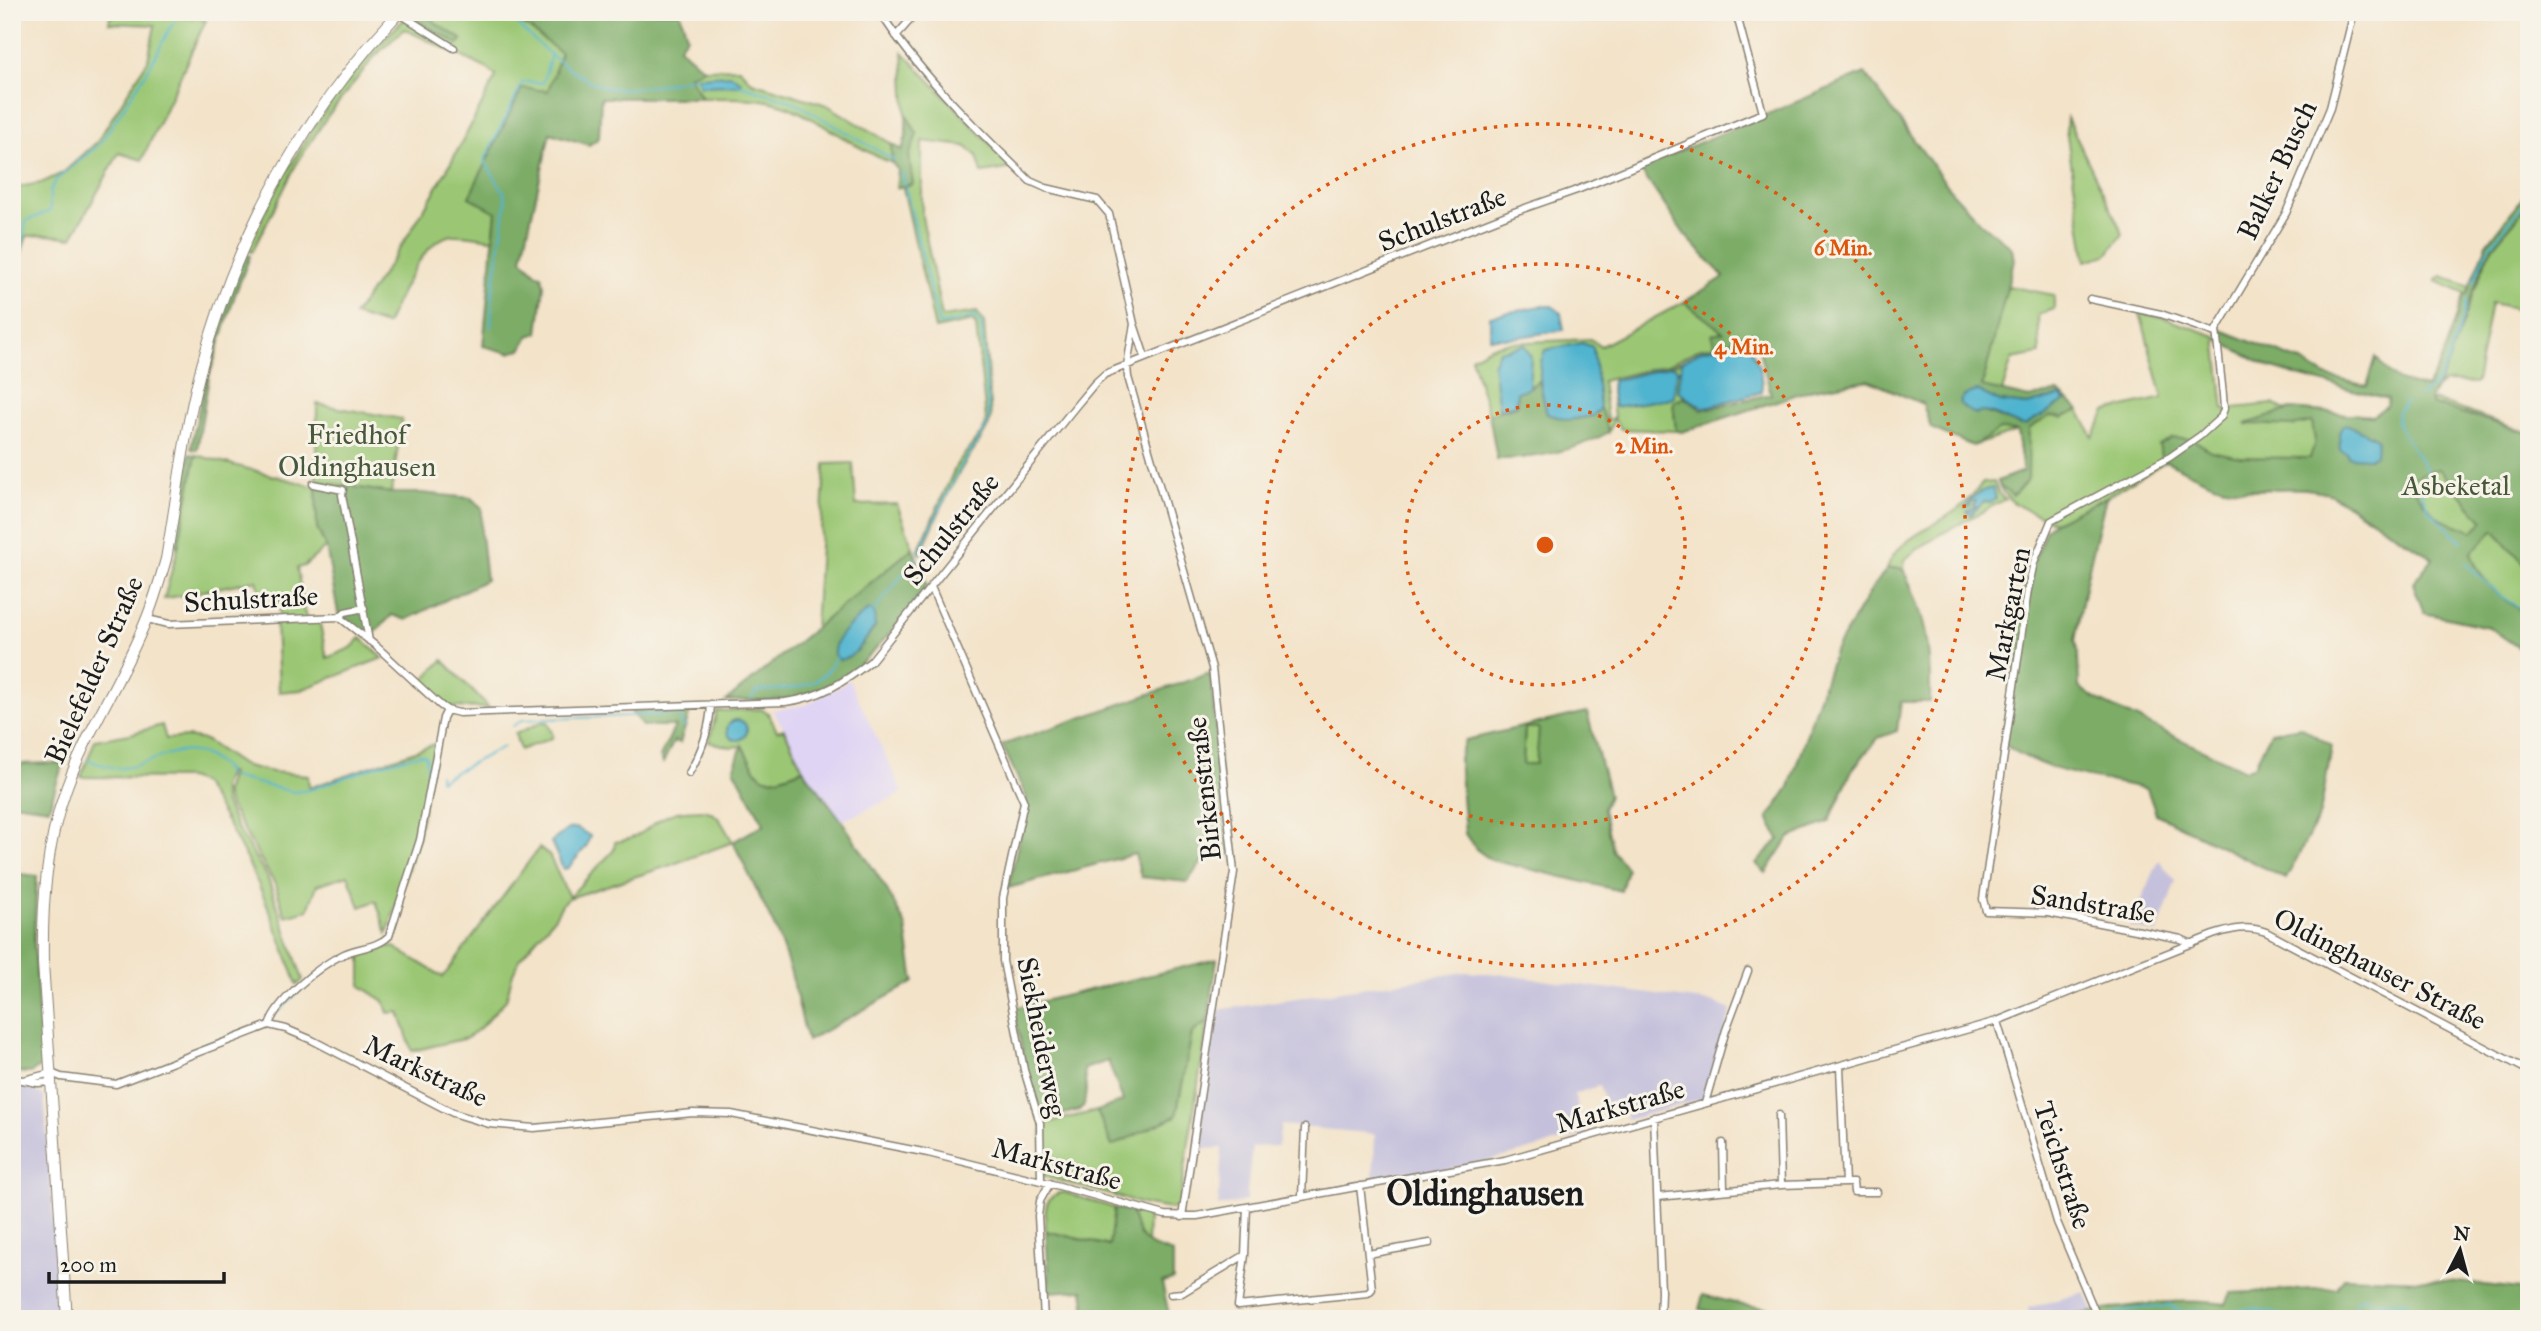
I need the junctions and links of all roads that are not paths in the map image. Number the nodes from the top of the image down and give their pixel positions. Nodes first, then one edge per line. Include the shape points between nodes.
1 (880, 12) edge
2 (917, 12) edge
3 (1736, 12) edge
4 (2354, 12) edge
5 (397, 14) edge
6 (896, 36) junction
7 (454, 48) dead end
8 (2090, 299) dead end
9 (1135, 324) junction
10 (2216, 335) junction
11 (1145, 357) junction
12 (1127, 366) junction
13 (313, 484) dead end
14 (931, 587) junction
15 (364, 608) junction
16 (339, 617) junction
17 (147, 619) junction
18 (369, 641) junction
19 (711, 704) junction
20 (447, 710) junction
21 (689, 773) dead end
22 (1986, 911) joint
23 (2192, 944) junction
24 (1748, 971) dead end
25 (2052, 1001) joint
26 (1997, 1021) junction
27 (269, 1026) junction
28 (1840, 1067) junction
29 (2529, 1070) edge
30 (12, 1078) edge
31 (51, 1078) junction
32 (1705, 1103) junction
33 (1779, 1115) dead end
34 (1654, 1117) junction
35 (1305, 1128) dead end
36 (1723, 1143) dead end
37 (1041, 1181) junction
38 (1050, 1183) junction
39 (1845, 1183) junction
40 (1780, 1185) junction
41 (1360, 1186) junction
42 (1724, 1191) junction
43 (1877, 1192) dead end
44 (1302, 1196) junction
45 (1658, 1197) junction
46 (1247, 1207) junction
47 (1182, 1217) junction
48 (1430, 1242) dead end
49 (1368, 1254) junction
50 (1245, 1255) junction
51 (1171, 1294) dead end
52 (67, 1319) edge
53 (1044, 1319) edge
54 (1660, 1319) edge
55 (2098, 1319) edge

1 - 6 street
2 - 6 street
3 - 11 street, Schulstraße via 1763,113
4 - 10 street, Balker Busch via 2330,108 2286,213
5 - 7 street
5 - 17 main road, Bielefelder Straße via 304,132 241,249 200,373 166,559
6 - 9 street via 1030,181 1102,205 1109,214
8 - 10 street via 2161,314
9 - 11 street
9 - 12 street
10 - 22 street, Markgarten via 2224,409 2214,425 2170,457 2051,521 2042,541 2028,590 1983,900
11 - 12 street, Schulstraße
12 - 14 street, Schulstraße via 1095,383
12 - 47 street, Birkenstraße via 1212,668 1234,872
13 - 15 street via 343,490
14 - 19 street, Schulstraße via 871,661 839,684 804,700
14 - 37 street, Siekheiderweg via 1024,802 1003,898 1003,961 1024,1070 1040,1123
15 - 16 street
15 - 18 street
16 - 17 street, Schulstraße via 169,624
16 - 18 street, Schulstraße
17 - 31 main road, Bielefelder Straße via 75,766 57,817 43,919
18 - 20 street, Schulstraße
19 - 20 street, Schulstraße
19 - 21 street via 706,739
20 - 27 street via 416,855 389,936 379,944 341,956 315,974 279,1007
22 - 23 street, Sandstraße via 2048,913
23 - 25 street, Oldinghauser Straße
23 - 29 street, Oldinghauser Straße via 2239,928 2266,932
24 - 32 street
25 - 26 street, Markstraße
26 - 28 street, Markstraße
26 - 55 street, Teichstraße via 2057,1222
27 - 31 street via 116,1084
27 - 37 street, Markstraße via 312,1040 453,1113 489,1124 534,1128 712,1112 915,1150
28 - 32 street, Markstraße
28 - 39 street
30 - 31 street via 38,1083
31 - 52 main road, Bielefelder Straße
32 - 34 street, Markstraße
33 - 40 street
34 - 41 street, Markstraße via 1505,1160
34 - 45 street
35 - 44 street
36 - 42 street
37 - 38 street, Markstraße
38 - 47 street, Markstraße
38 - 53 street via 1038,1216
39 - 40 street
39 - 43 street via 1853,1183 1854,1192
40 - 42 street
41 - 44 street, Markstraße
41 - 49 street
42 - 45 street
44 - 46 street, Markstraße
45 - 54 street
46 - 47 street, Markstraße
46 - 50 street
48 - 49 street
49 - 50 street via 1368,1293 1241,1307 1237,1304
50 - 51 street via 1182,1293

